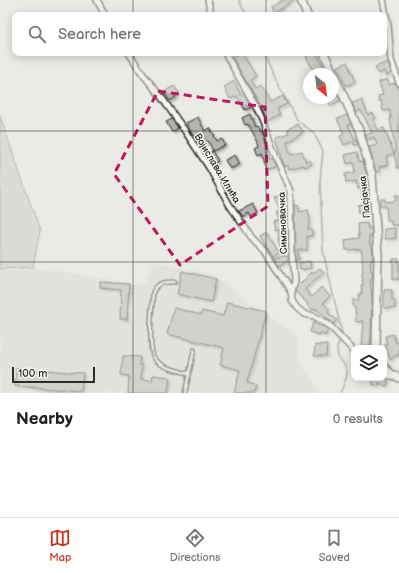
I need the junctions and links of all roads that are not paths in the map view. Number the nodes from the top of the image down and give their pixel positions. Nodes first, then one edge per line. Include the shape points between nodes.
1 (97, 0) edge
2 (208, 0) edge
3 (301, 0) edge
4 (383, 0) edge
5 (103, 12) edge
6 (210, 12) edge
7 (306, 12) edge
8 (385, 12) edge
9 (387, 21) edge
10 (131, 56) edge
11 (227, 56) edge
12 (325, 56) edge
13 (399, 83) edge
14 (175, 282) dead end
15 (291, 292) junction
16 (376, 345) edge
17 (351, 348) edge
18 (194, 350) dead end
19 (387, 369) edge
20 (189, 374) junction
21 (387, 375) edge
22 (398, 378) edge
23 (185, 393) edge

1 - 5 street
2 - 6 street
3 - 7 main road
4 - 8 street
9 - 13 street via 391,60
10 - 15 street, Војислава Илића via 185,131 229,204 252,238 265,251
11 - 15 street, Симоновачка via 256,107 291,191 294,282
12 - 16 main road, Пасјачка via 359,130 372,174 378,256
14 - 20 lane via 162,283 156,286 153,292 150,349 160,364
15 - 17 street via 292,301 297,308 330,326
18 - 20 lane
19 - 22 main road
20 - 23 lane
21 - 22 street

